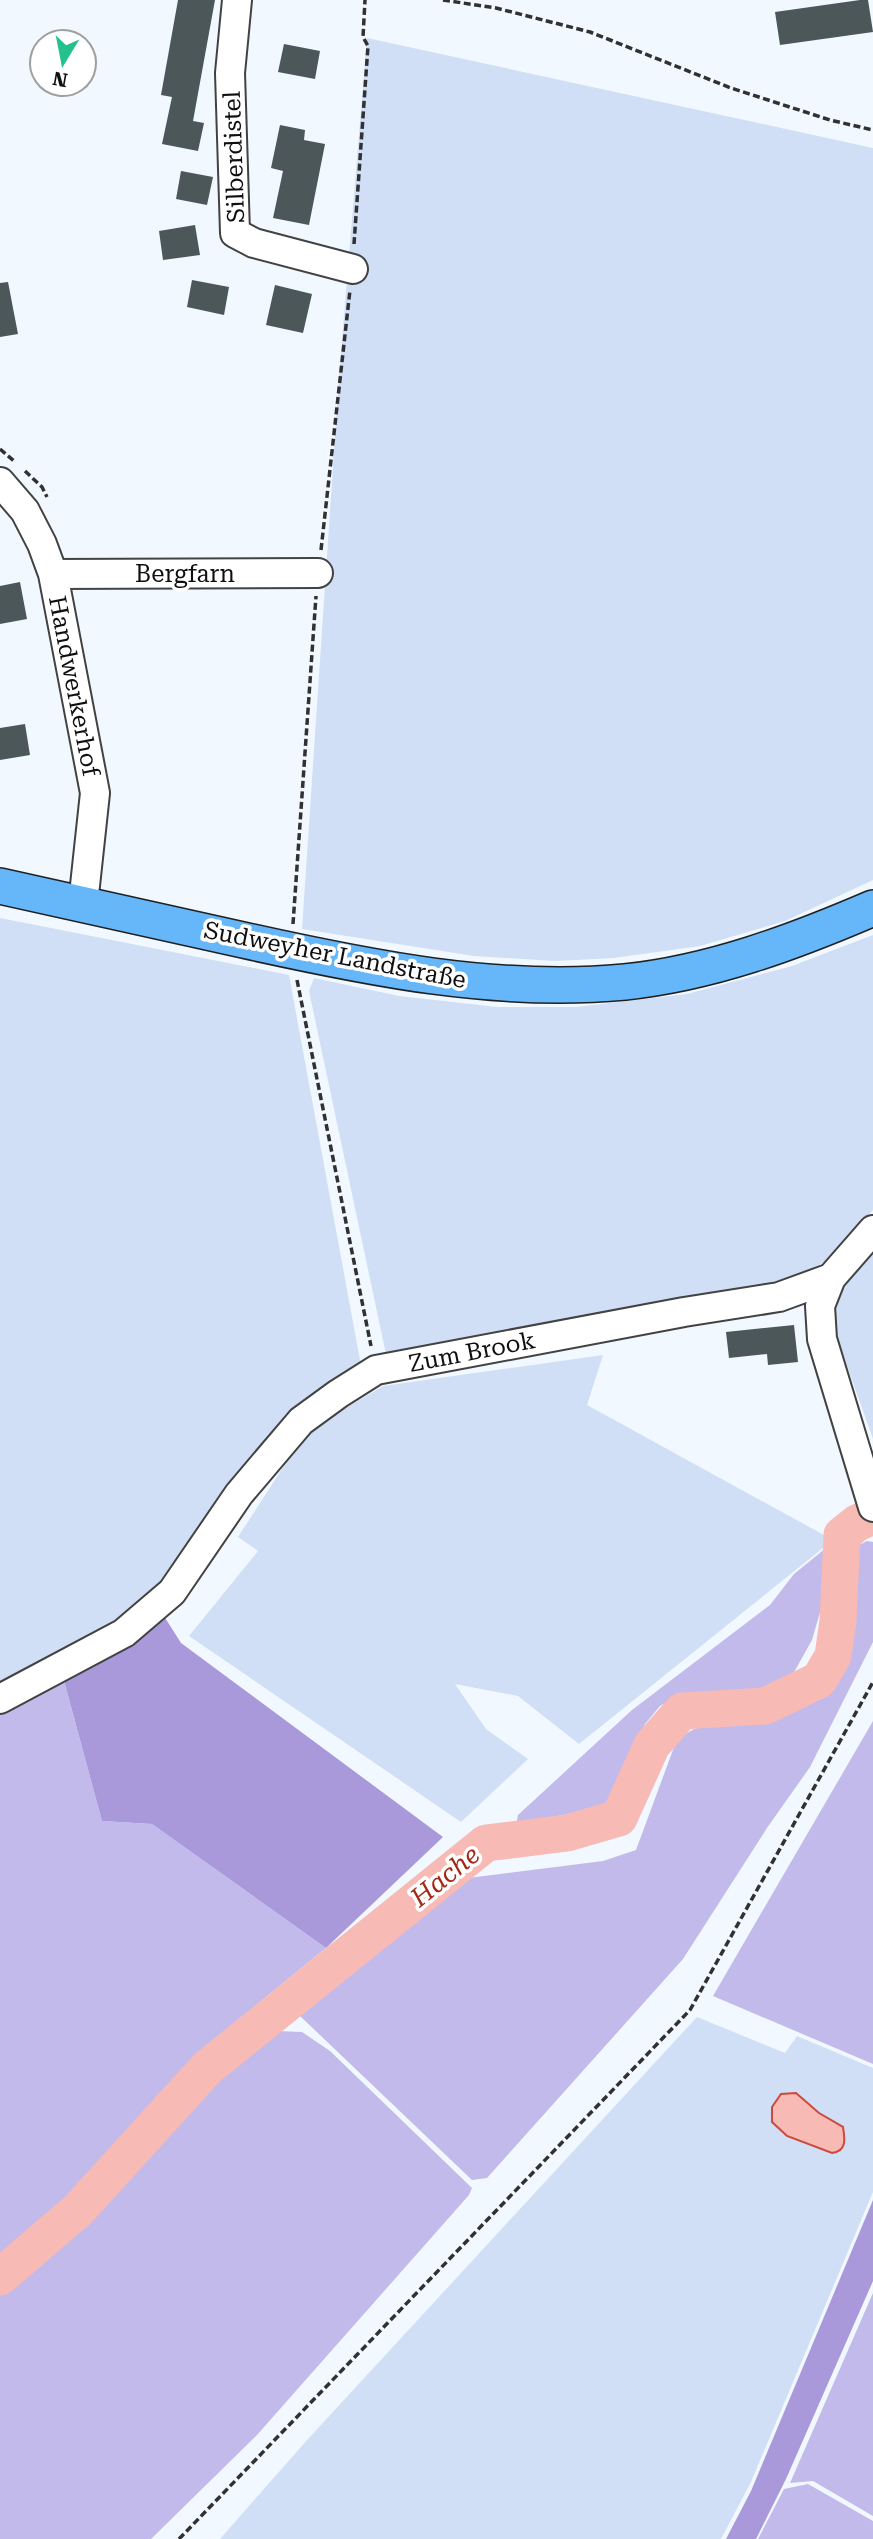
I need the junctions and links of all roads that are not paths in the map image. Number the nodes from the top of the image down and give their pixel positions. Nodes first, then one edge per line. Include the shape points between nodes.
1 (237, 0) edge
2 (353, 269) road end
3 (0, 482) edge
4 (318, 573) road end
5 (52, 574) junction
6 (0, 886) edge
7 (83, 904) junction
8 (873, 908) edge
9 (873, 1230) edge
10 (831, 1278) junction
11 (871, 1501) edge
12 (0, 1699) edge

1 - 2 street, Silberdistel via 230,73 235,233 254,243
3 - 5 street, Handwerkerhof via 25,511
4 - 5 street, Bergfarn
5 - 7 street, Handwerkerhof via 95,793
6 - 7 main road, Sudweyher Landstraße
7 - 8 main road, Sudweyher Landstraße via 426,977 572,985 627,982 737,959
9 - 10 street
10 - 11 street via 820,1306 822,1339
10 - 12 street, Zum Brook via 779,1297 376,1370 301,1420 239,1494 172,1592 124,1633

